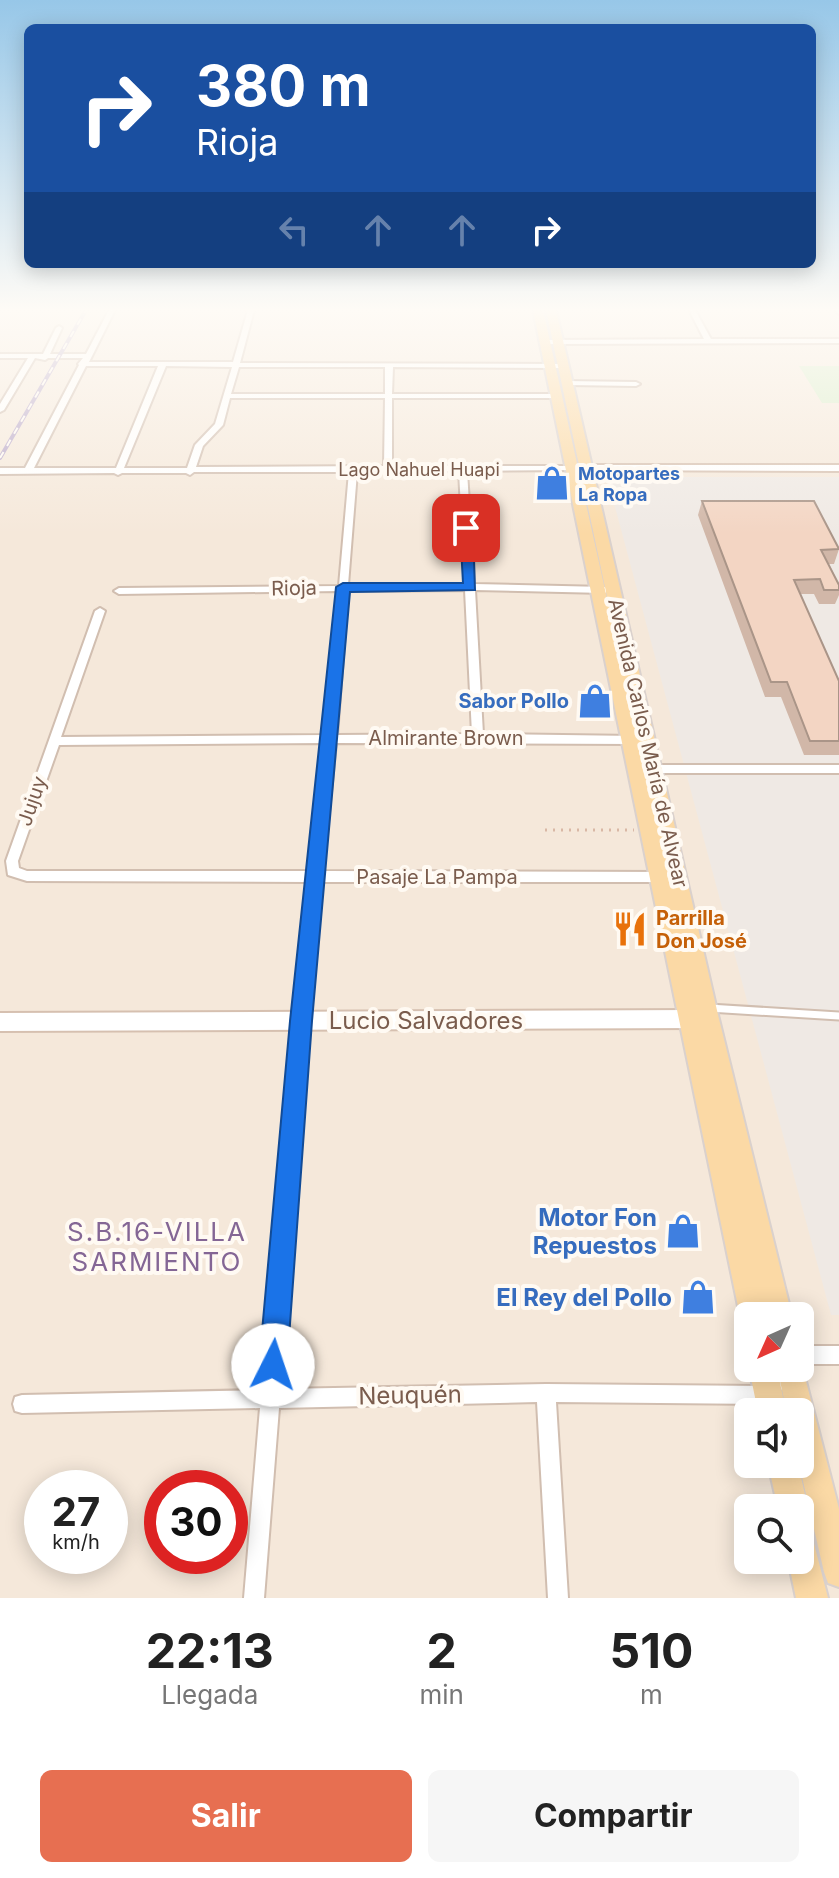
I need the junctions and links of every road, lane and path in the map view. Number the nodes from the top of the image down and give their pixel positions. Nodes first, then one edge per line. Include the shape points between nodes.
1 (15, 385) edge
2 (72, 385) edge
3 (154, 385) edge
4 (230, 385) edge
5 (390, 385) edge
6 (552, 385) edge
7 (568, 385) edge
8 (226, 396) junction
9 (554, 396) junction
10 (390, 397) junction
11 (0, 410) edge
12 (579, 468) junction
13 (839, 468) edge
14 (353, 469) junction
15 (463, 469) junction
16 (388, 470) junction
17 (0, 471) edge
18 (28, 471) junction
19 (118, 472) junction
20 (190, 472) junction
21 (343, 587) junction
22 (470, 587) junction
23 (606, 590) junction
24 (119, 591) dead end
25 (100, 611) dead end
26 (331, 738) junction
27 (478, 738) junction
28 (639, 740) junction
29 (53, 741) junction
30 (652, 769) junction
31 (839, 769) edge
32 (545, 830) dead end
33 (650, 830) junction
34 (12, 861) joint
35 (317, 877) junction
36 (670, 878) junction
37 (701, 1016) junction
38 (839, 1016) edge
39 (301, 1021) junction
40 (0, 1022) edge
41 (751, 1302) edge
42 (775, 1302) edge
43 (814, 1355) edge
44 (839, 1355) edge
45 (794, 1382) edge
46 (768, 1392) edge
47 (546, 1393) junction
48 (271, 1397) junction
49 (22, 1404) dead end
50 (839, 1572) edge
51 (807, 1574) edge
52 (254, 1598) edge
53 (558, 1598) edge
54 (812, 1598) edge

1 - 11 street
2 - 18 street
3 - 19 street
4 - 8 street
5 - 10 street
6 - 9 main road, Avenida Carlos María de Alvear
7 - 12 main road, Avenida Carlos María de Alvear
8 - 10 street
8 - 20 street via 219,425 199,445
9 - 10 street
9 - 12 main road, Avenida Carlos María de Alvear
10 - 16 street
12 - 13 street, Lago Nahuel Huapi
12 - 15 street, Lago Nahuel Huapi
12 - 23 main road, Avenida Carlos María de Alvear
14 - 16 street, Lago Nahuel Huapi
14 - 20 street, Lago Nahuel Huapi
14 - 21 street
15 - 16 street, Lago Nahuel Huapi
15 - 22 street
17 - 18 street, Lago Nahuel Huapi
18 - 19 street, Lago Nahuel Huapi
19 - 20 street, Lago Nahuel Huapi
21 - 22 street, Rioja
21 - 24 street, Rioja
21 - 26 street
22 - 23 street, Rioja
22 - 27 street
23 - 28 main road, Avenida Carlos María de Alvear
25 - 29 street, Jujuy
26 - 27 street, Almirante Brown
26 - 29 street, Almirante Brown
26 - 35 street
27 - 28 street, Almirante Brown
28 - 30 main road, Avenida Carlos María de Alvear
28 - 33 main road, Avenida Carlos María de Alvear
29 - 34 street, Jujuy
30 - 31 street
30 - 36 main road, Avenida Carlos María de Alvear
32 - 33 path
33 - 36 main road, Avenida Carlos María de Alvear
34 - 35 street, Pasaje La Pampa via 13,871 27,876
35 - 36 street, Pasaje La Pampa
35 - 39 street
36 - 37 main road, Avenida Carlos María de Alvear
37 - 38 lane
37 - 39 street, Lucio Salvadores
37 - 41 main road, Avenida Carlos María de Alvear
37 - 42 main road, Avenida Carlos María de Alvear
39 - 40 street, Lucio Salvadores
39 - 48 street
43 - 44 street
45 - 50 main road
46 - 47 street, Neuquén
47 - 48 street, Neuquén
47 - 53 street
48 - 49 street, Neuquén
48 - 52 street
51 - 54 main road

